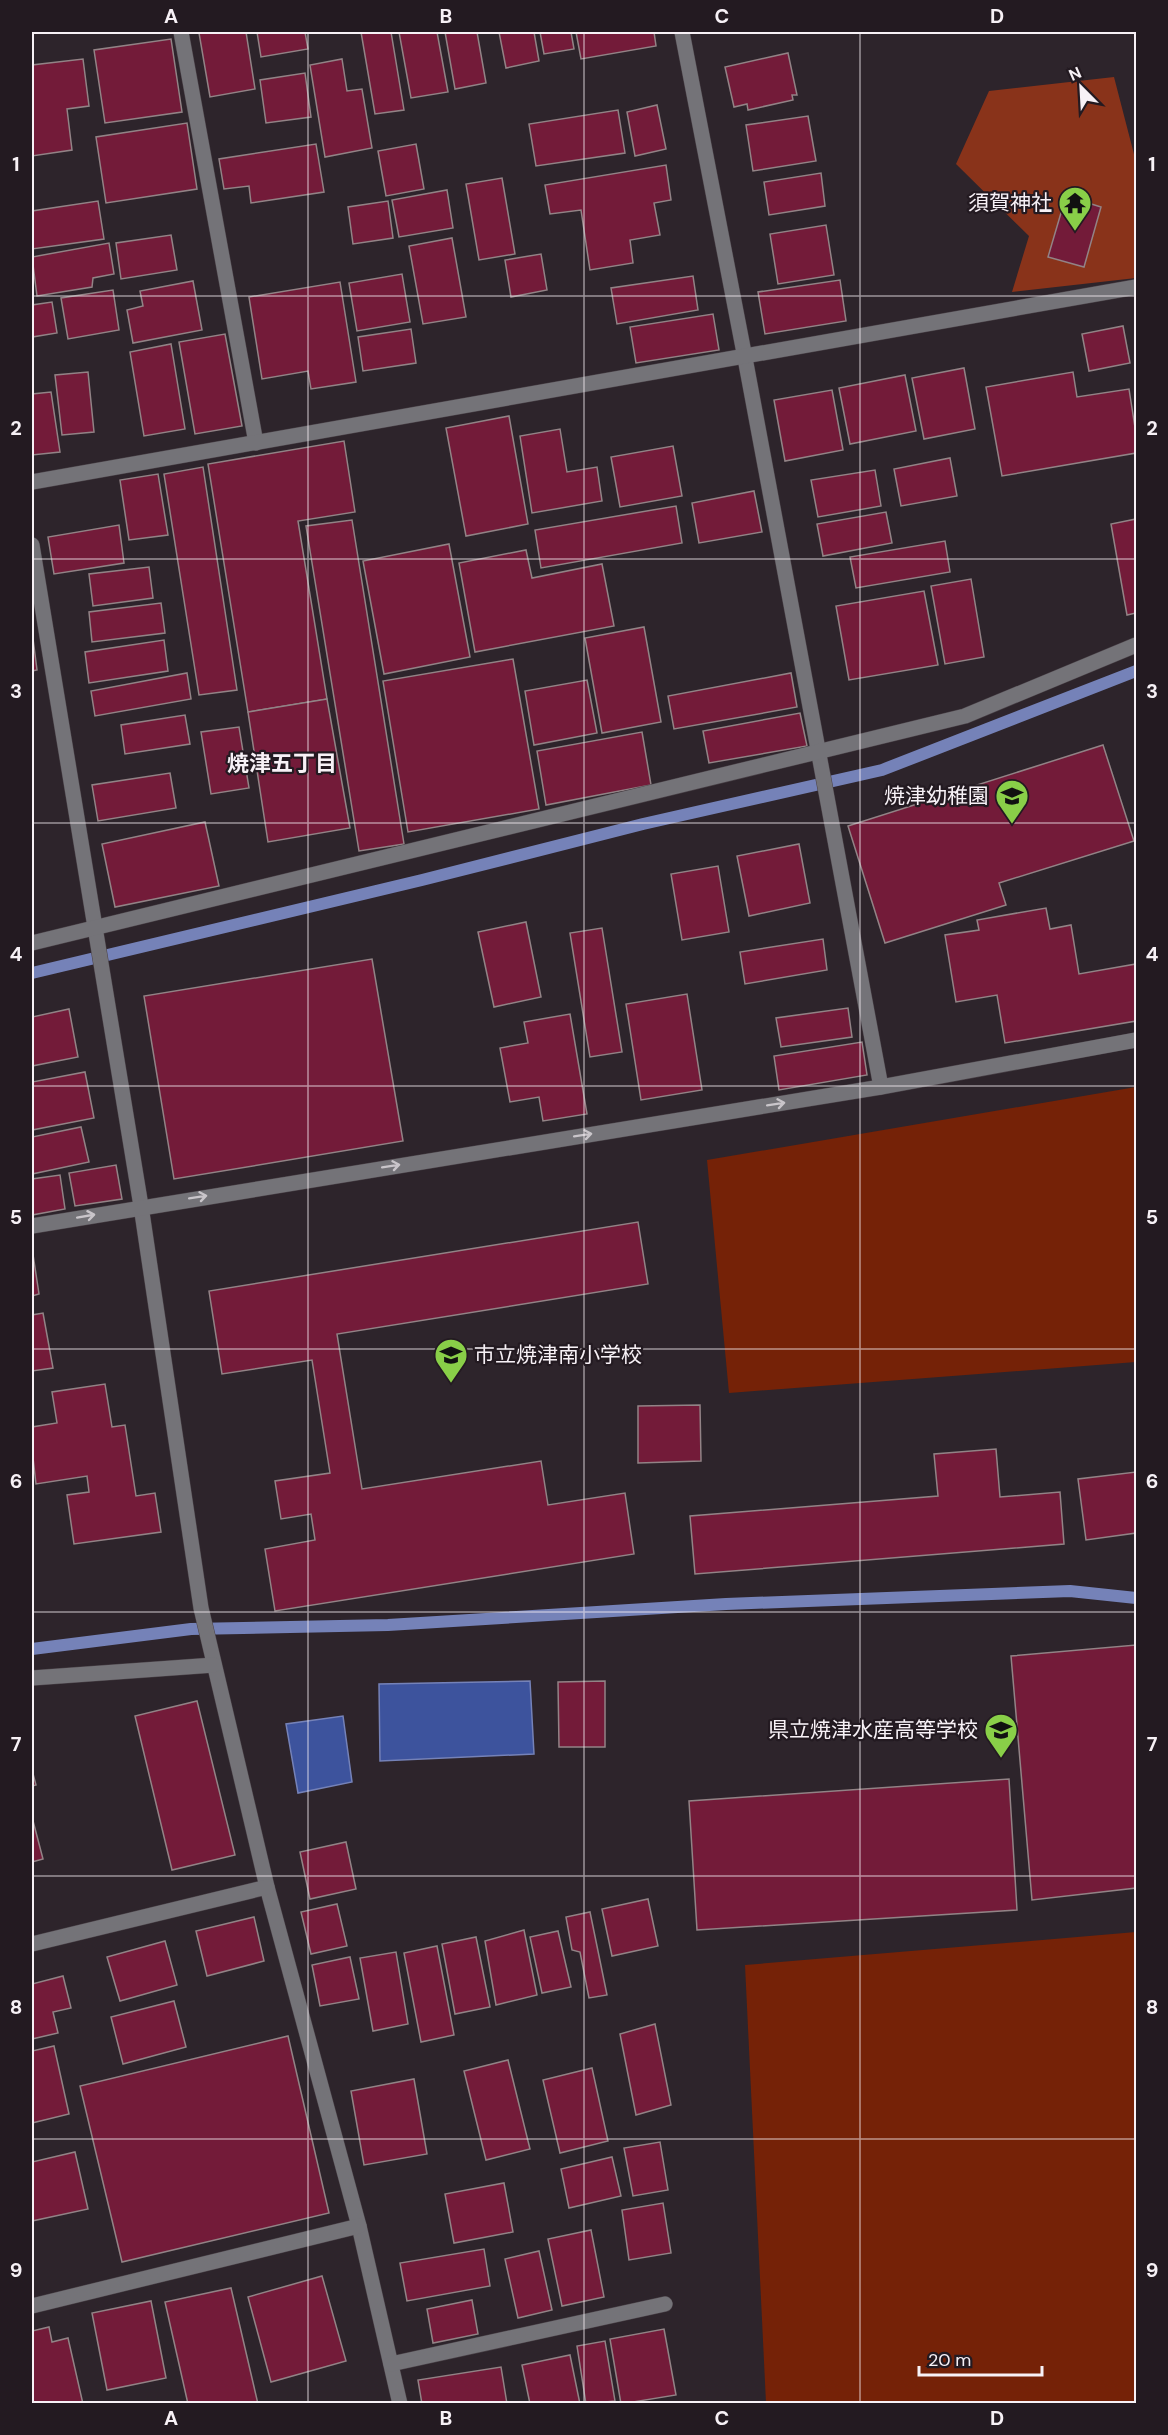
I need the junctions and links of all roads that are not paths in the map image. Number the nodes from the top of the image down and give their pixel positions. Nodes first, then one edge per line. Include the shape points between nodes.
1 (182, 32) edge
2 (682, 32) edge
3 (1137, 287) edge
4 (745, 358) junction
5 (256, 443) junction
6 (32, 482) edge
7 (32, 544) edge
8 (1137, 645) edge
9 (818, 750) junction
10 (93, 927) junction
11 (32, 943) edge
12 (1137, 1040) edge
13 (881, 1087) junction
14 (141, 1206) junction
15 (32, 1226) edge
16 (214, 1665) junction
17 (32, 1678) edge
18 (267, 1887) junction
19 (32, 1944) edge
20 (359, 2226) junction
21 (665, 2304) dead end
22 (32, 2306) edge
23 (391, 2364) junction
24 (400, 2403) edge

1 - 5 street
2 - 4 street
3 - 4 street
4 - 5 street
4 - 9 street
5 - 6 street
7 - 10 street
8 - 9 street via 965,716
9 - 10 street
9 - 13 street
10 - 11 street
10 - 14 street
12 - 13 street
14 -> 13 street
15 -> 14 street
14 - 16 street via 201,1608
16 - 17 street
16 - 18 street
18 - 19 street
18 - 20 street
20 - 22 street
20 - 23 street
21 - 23 street
23 - 24 street

